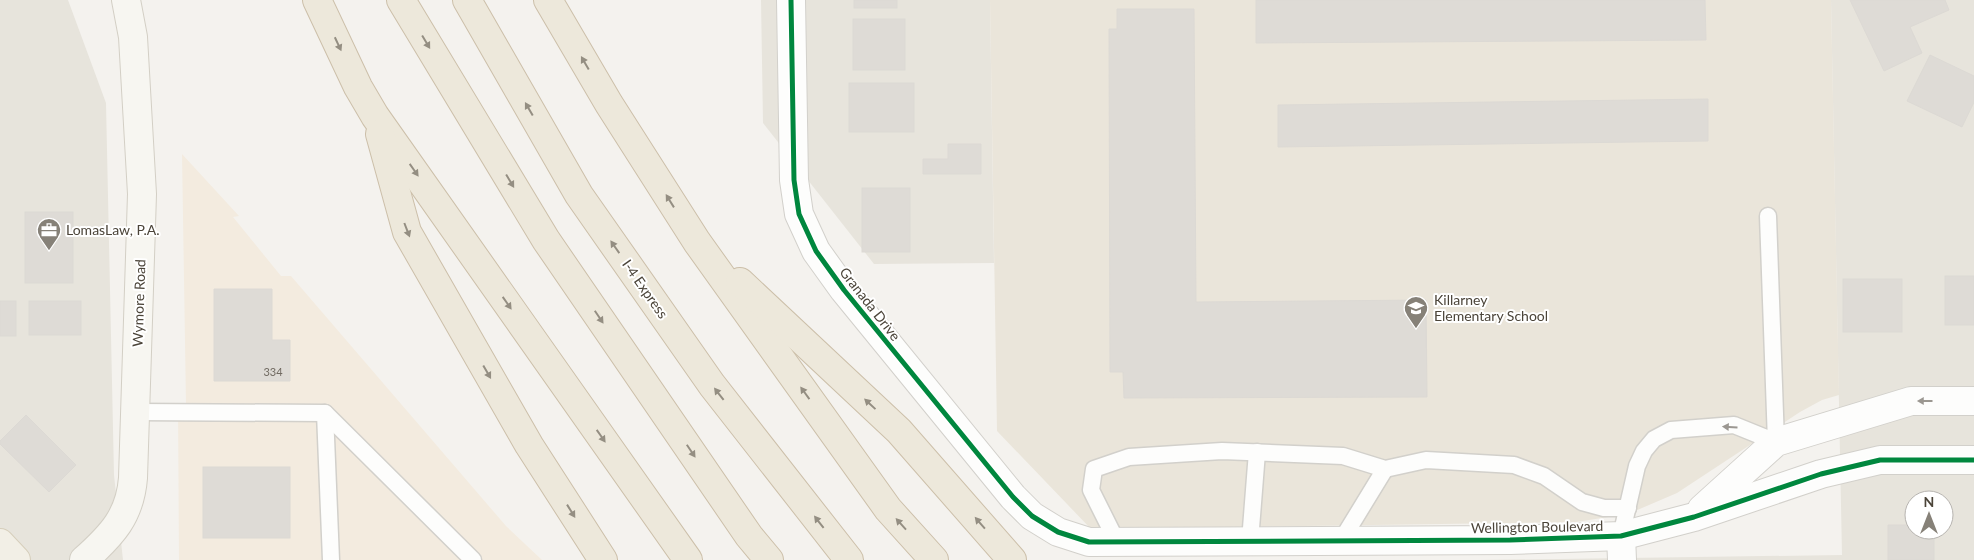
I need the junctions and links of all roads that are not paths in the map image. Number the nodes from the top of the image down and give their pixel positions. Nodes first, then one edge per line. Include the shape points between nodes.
1 (126, 0) edge
2 (317, 0) edge
3 (401, 0) edge
4 (548, 0) edge
5 (791, 0) edge
6 (473, 10) edge
7 (375, 116) junction
8 (1768, 216) dead end
9 (696, 242) junction
10 (1974, 401) edge
11 (136, 412) junction
12 (326, 413) junction
13 (1776, 442) junction
14 (1257, 452) junction
15 (1974, 460) edge
16 (1385, 469) junction
17 (1628, 508) junction
18 (1694, 517) junction
19 (1250, 541) junction
20 (1341, 541) junction
21 (1089, 542) joint
22 (1117, 542) junction
23 (0, 543) edge
24 (1621, 548) edge
25 (16, 560) edge
26 (84, 560) edge
27 (331, 560) edge
28 (473, 560) edge
29 (603, 560) edge
30 (688, 560) edge
31 (769, 560) edge
32 (849, 560) edge
33 (934, 560) edge
34 (1012, 560) edge

1 - 11 main road, Wymore Road via 132,38 142,194
2 -> 7 highway
3 -> 31 highway via 546,240 749,536
9 -> 4 highway
5 - 21 street, Granada Drive via 794,180 799,214 816,251 844,290 1013,497 1032,516 1058,532
32 -> 6 highway, I-4 Express via 712,385 579,195
7 -> 29 highway via 407,232 529,445
7 -> 30 highway
8 - 13 lane
33 -> 9 highway via 888,509
34 -> 9 highway via 899,431
10 -> 13 street, Wellington Boulevard via 1911,401
11 - 12 lane
11 - 26 main road, Wymore Road via 132,495 124,516 108,538
12 - 27 lane
12 - 28 lane
13 -> 17 lane via 1734,425 1671,430 1654,439 1644,451 1637,466
13 - 18 street, Wellington Boulevard
14 - 16 lane via 1343,456
14 - 19 lane
14 - 22 lane via 1222,450 1129,457 1094,469 1091,490
15 - 18 street, Wellington Boulevard via 1880,460 1820,474
16 - 17 lane via 1426,460 1514,465 1544,476 1582,502 1604,508
16 - 20 lane
17 - 24 lane
18 - 24 street, Wellington Boulevard
19 - 20 street, Wellington Boulevard
19 - 22 street, Wellington Boulevard
20 - 24 street, Wellington Boulevard via 1510,540
21 - 22 street, Wellington Boulevard
23 - 25 main road

